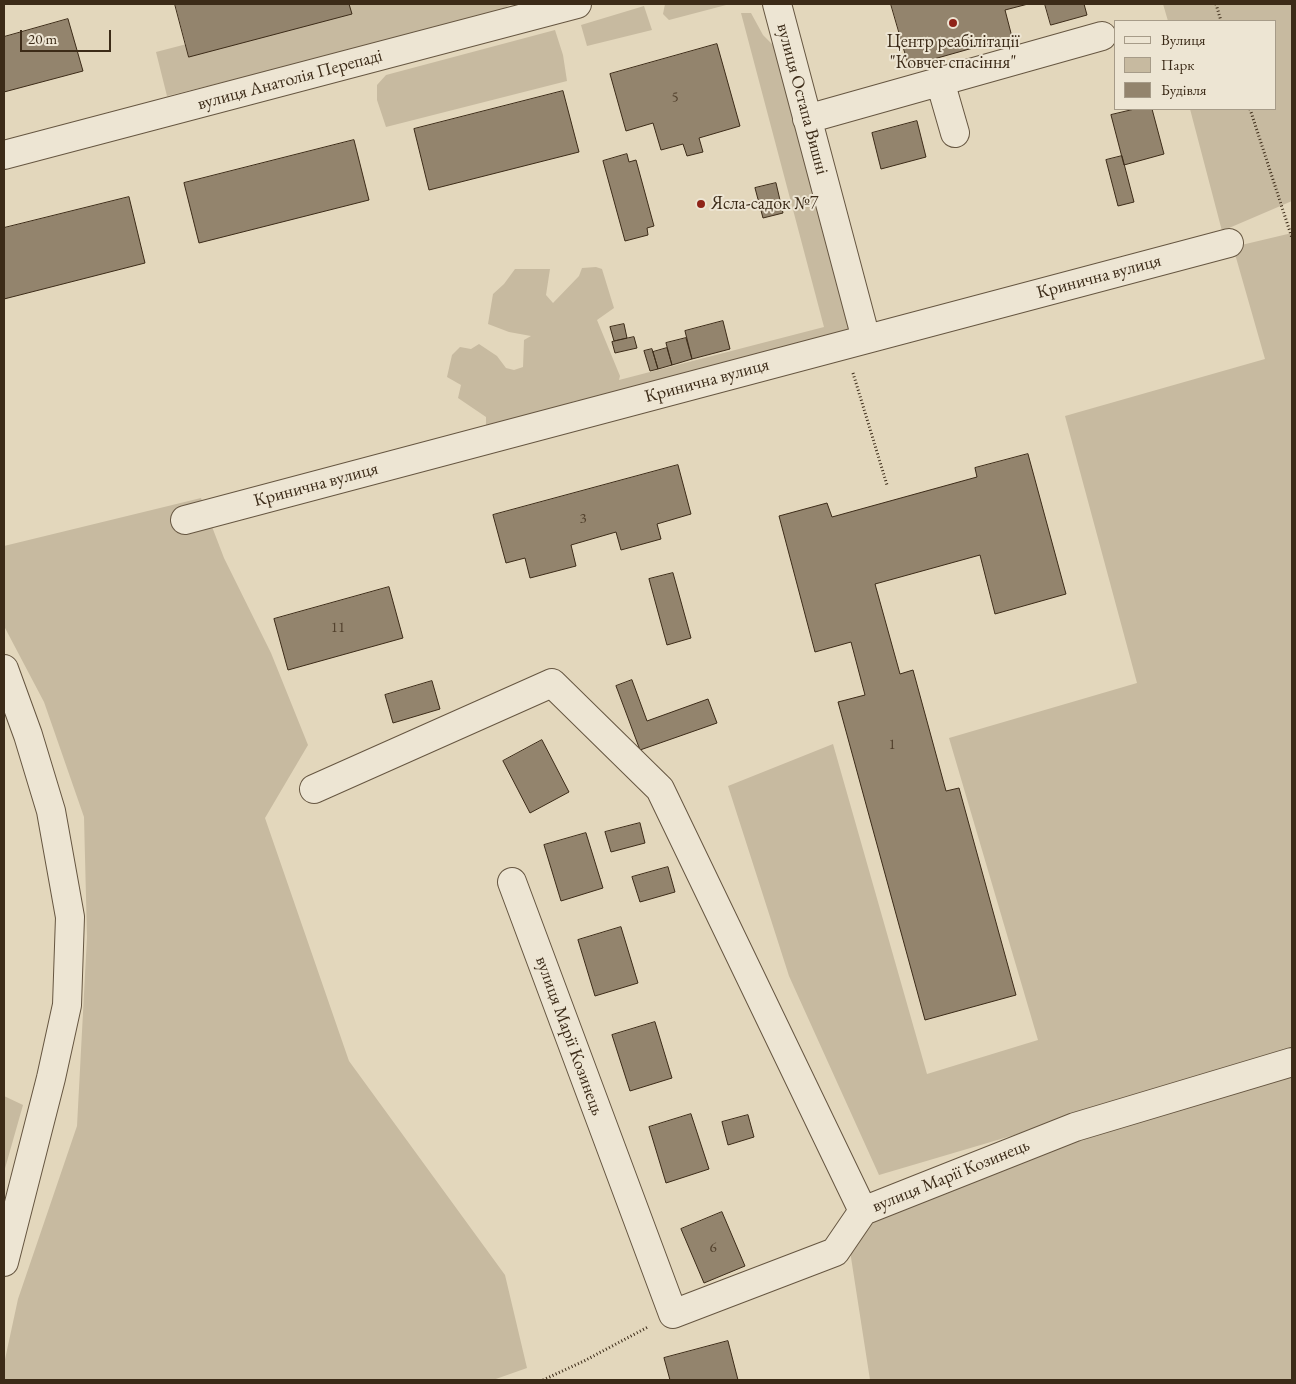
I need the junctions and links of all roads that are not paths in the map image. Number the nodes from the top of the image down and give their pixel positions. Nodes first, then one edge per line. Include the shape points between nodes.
1 (777, 4) edge
2 (563, 6) edge
3 (1102, 36) dead end
4 (940, 81) junction
5 (807, 119) junction
6 (955, 133) dead end
7 (4, 155) edge
8 (1230, 243) dead end
9 (856, 342) junction
10 (185, 520) dead end
11 (4, 669) edge
12 (314, 789) dead end
13 (512, 882) dead end
14 (1292, 1062) edge
15 (863, 1211) junction
16 (4, 1262) edge

1 - 5 street, вулиця Остапа Вишні
2 - 7 street, вулиця Анатолія Перепаді
3 - 4 street
4 - 5 street
4 - 6 street
5 - 9 street, вулиця Остапа Вишні
8 - 9 street, Кринична вулиця
9 - 10 street, Кринична вулиця
11 - 16 street via 51,811 70,917 67,1004
12 - 15 street via 552,683 660,789
13 - 15 street, вулиця Марії Козинець via 673,1314 835,1252
14 - 15 street, вулиця Марії Козинець via 1075,1127

